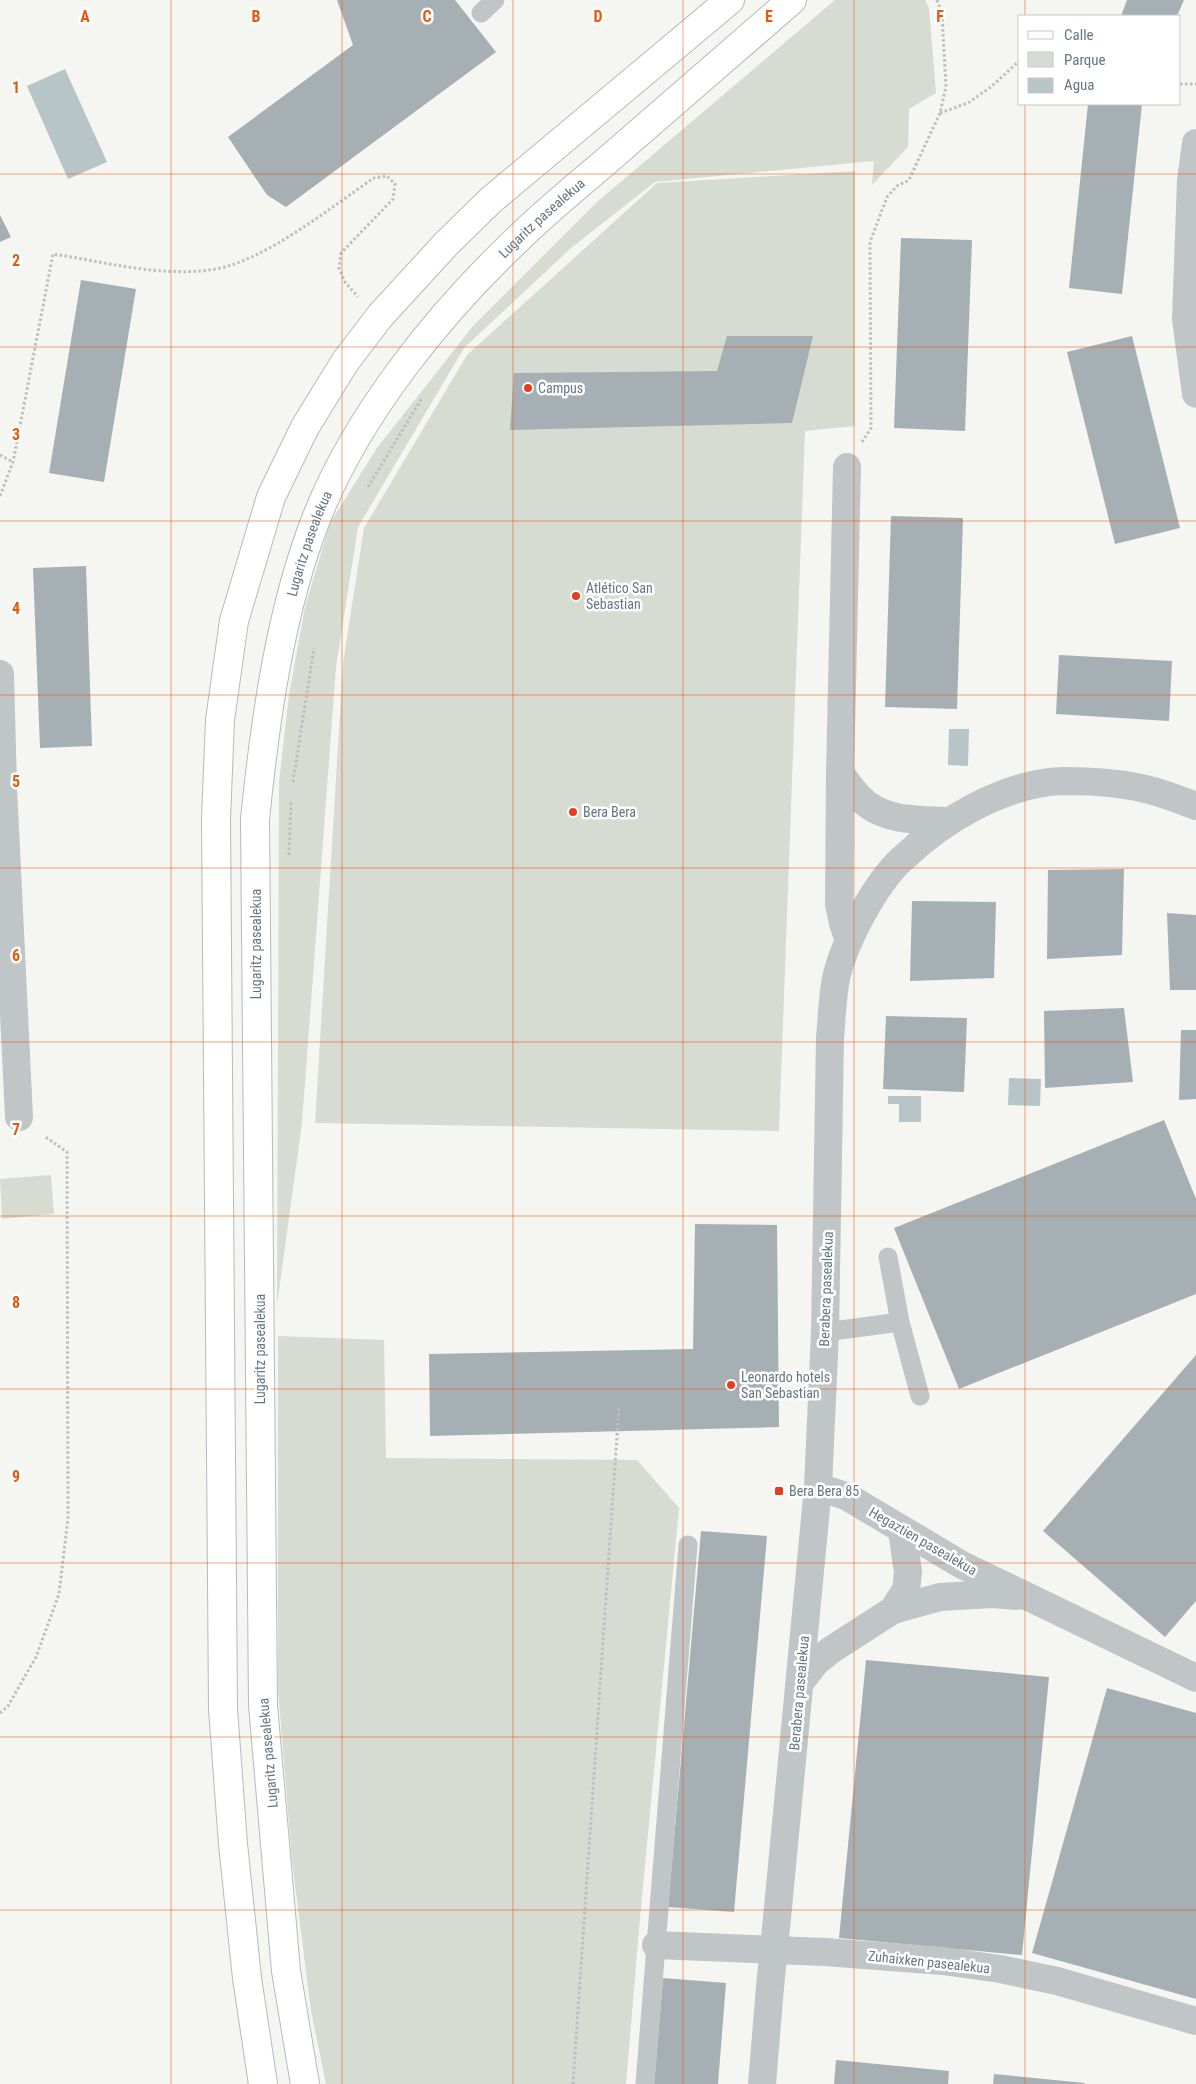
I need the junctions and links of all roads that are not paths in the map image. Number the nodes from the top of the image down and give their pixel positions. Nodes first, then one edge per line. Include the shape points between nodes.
1 (495, 0) edge
2 (730, 0) edge
3 (792, 0) edge
4 (481, 13) dead end
5 (1196, 143) edge
6 (1196, 394) edge
7 (847, 467) road end
8 (0, 674) edge
9 (840, 773) junction
10 (2, 789) edge
11 (1196, 806) edge
12 (950, 822) junction
13 (849, 941) junction
14 (19, 1117) road end
15 (888, 1256) dead end
16 (900, 1322) junction
17 (825, 1332) junction
18 (920, 1396) dead end
19 (818, 1487) junction
20 (902, 1530) junction
21 (688, 1545) dead end
22 (1028, 1597) junction
23 (893, 1610) junction
24 (1196, 1678) edge
25 (799, 1684) junction
26 (656, 1945) junction
27 (1196, 2021) edge
28 (264, 2084) edge
29 (306, 2084) edge
30 (645, 2084) edge
31 (762, 2084) edge

1 - 4 lane
2 - 28 main road via 491,200 380,316 345,362 305,427 279,480 234,621 220,720 216,819 222,1709 245,1959
3 - 29 main road, Lugaritz pasealekua via 522,234 418,348 386,391 331,485 316,520 283,632 255,819 263,1705 286,1971
5 - 6 street via 1191,180 1186,319
7 - 9 street
8 - 10 street
9 - 12 street via 860,798 874,809 902,819
9 - 13 street via 839,904
10 - 14 street
11 - 12 street, Berabera pasealekua via 1152,790 1108,783 1061,781 1018,789 977,804
12 - 13 street, Berabera pasealekua via 900,860 872,896
13 - 17 street, Berabera pasealekua via 837,973 832,1004
15 - 16 lane
16 - 17 lane
16 - 18 lane
17 - 19 street, Berabera pasealekua
19 - 20 street, Hegaztien pasealekua via 846,1496
19 - 25 street, Berabera pasealekua
20 - 22 street, Hegaztien pasealekua via 962,1565
20 - 23 street via 908,1572 906,1590
21 - 26 lane
22 - 23 street, Hegaztien pasealekua via 994,1594 940,1597
22 - 24 street, Hegaztien pasealekua
23 - 25 street, Hegaztien pasealekua via 831,1650 816,1662
25 - 31 street, Berabera pasealekua, bridge
26 - 27 street, Zuhaixken pasealekua via 835,1953 1000,1968
26 - 30 lane

